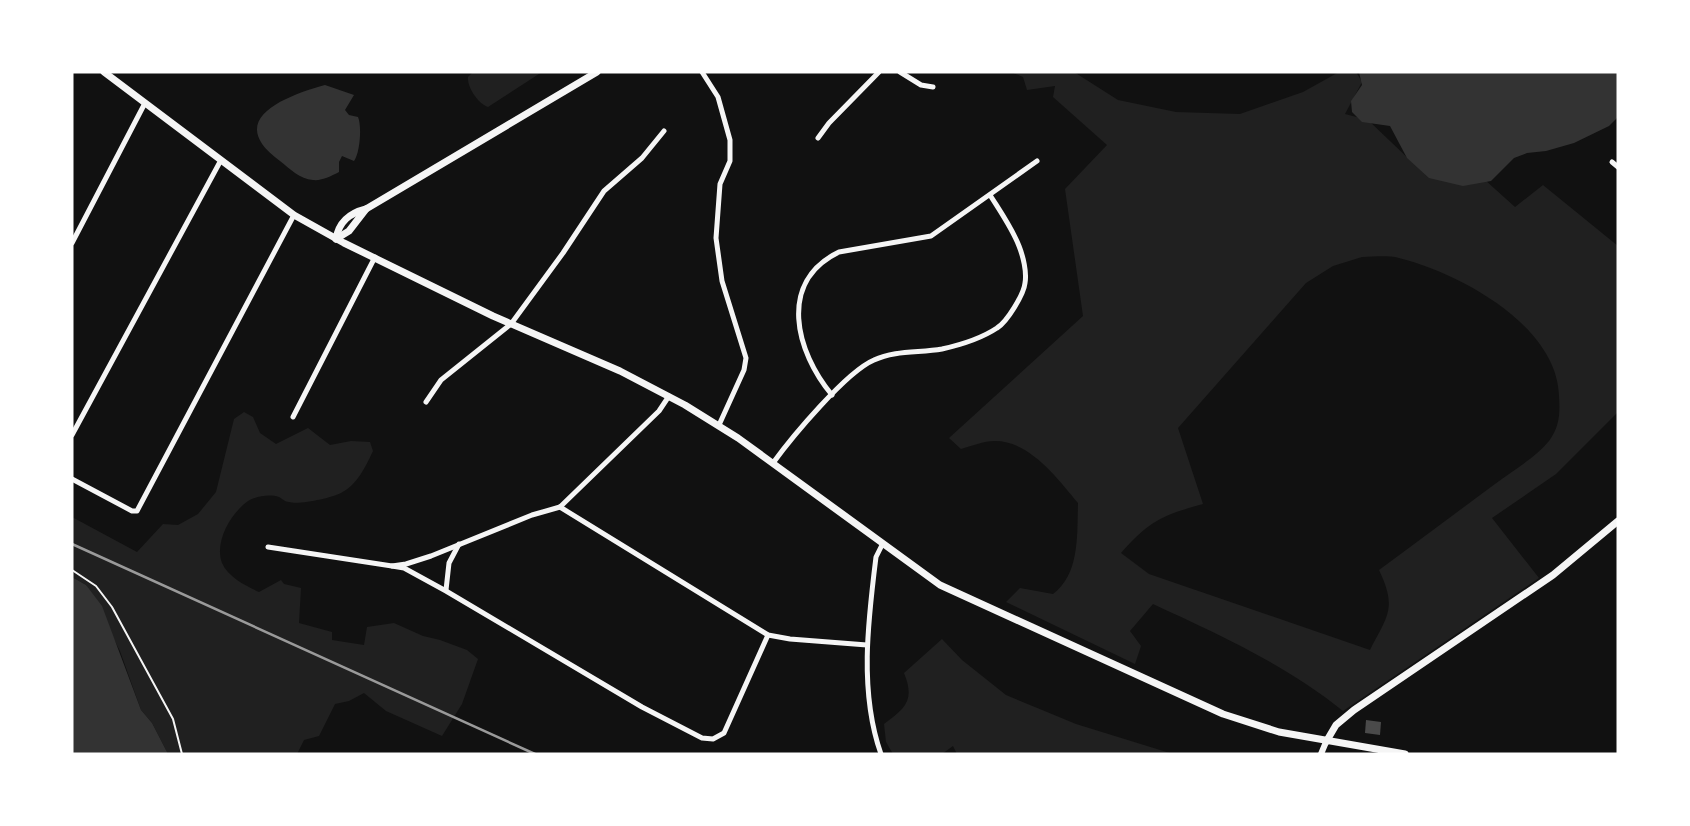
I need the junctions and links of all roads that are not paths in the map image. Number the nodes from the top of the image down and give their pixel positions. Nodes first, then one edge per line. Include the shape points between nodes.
1 (104, 72) edge
2 (597, 72) edge
3 (702, 72) edge
4 (879, 72) edge
5 (900, 72) edge
6 (933, 87) dead end
7 (145, 103) junction
8 (664, 131) dead end
9 (818, 138) dead end
10 (221, 160) junction
11 (1037, 161) dead end
12 (1612, 162) dead end
13 (1618, 167) edge
14 (990, 195) junction
15 (295, 215) junction
16 (336, 239) junction
17 (72, 243) edge
18 (375, 257) junction
19 (511, 324) junction
20 (832, 395) junction
21 (669, 396) junction
22 (426, 402) dead end
23 (292, 416) dead end
24 (719, 425) junction
25 (72, 435) edge
26 (774, 464) junction
27 (72, 479) edge
28 (560, 507) junction
29 (1618, 521) edge
30 (459, 544) junction
31 (882, 545) junction
32 (268, 547) dead end
33 (392, 566) junction
34 (446, 590) junction
35 (768, 635) junction
36 (867, 645) junction
37 (1326, 742) junction
38 (881, 754) edge
39 (1321, 754) edge
40 (1405, 754) edge

1 - 7 main road
2 - 16 main road via 366,209 349,231
3 - 24 street via 721,104 730,140 730,161 720,184 716,238 722,281 746,358
4 - 9 street
5 - 6 street
7 - 10 main road
7 - 17 street
8 - 19 street via 642,158 604,191
10 - 15 main road
10 - 25 street
11 - 14 street
12 - 13 street
14 - 20 street via 931,236 839,252 813,272 800,298 799,328
14 - 20 street via 1020,248 1026,284 999,327 941,349 873,360
15 - 16 main road
15 - 27 street via 136,512
16 - 18 main road
18 - 19 main road
18 - 23 street
19 - 21 main road
19 - 22 street via 441,380
20 - 26 street
21 - 24 main road
21 - 28 street
24 - 26 main road
26 - 31 main road
28 - 30 street
28 - 35 street
29 - 37 main road via 1553,575 1354,710 1336,725
30 - 33 street
30 - 34 street via 449,563
31 - 36 street via 876,557
31 - 37 main road via 940,585 1201,706
32 - 33 street
33 - 34 street
34 - 35 street via 642,707 699,737 713,739 729,724
35 - 36 street
36 - 38 street via 873,727
37 - 39 street
37 - 40 main road

